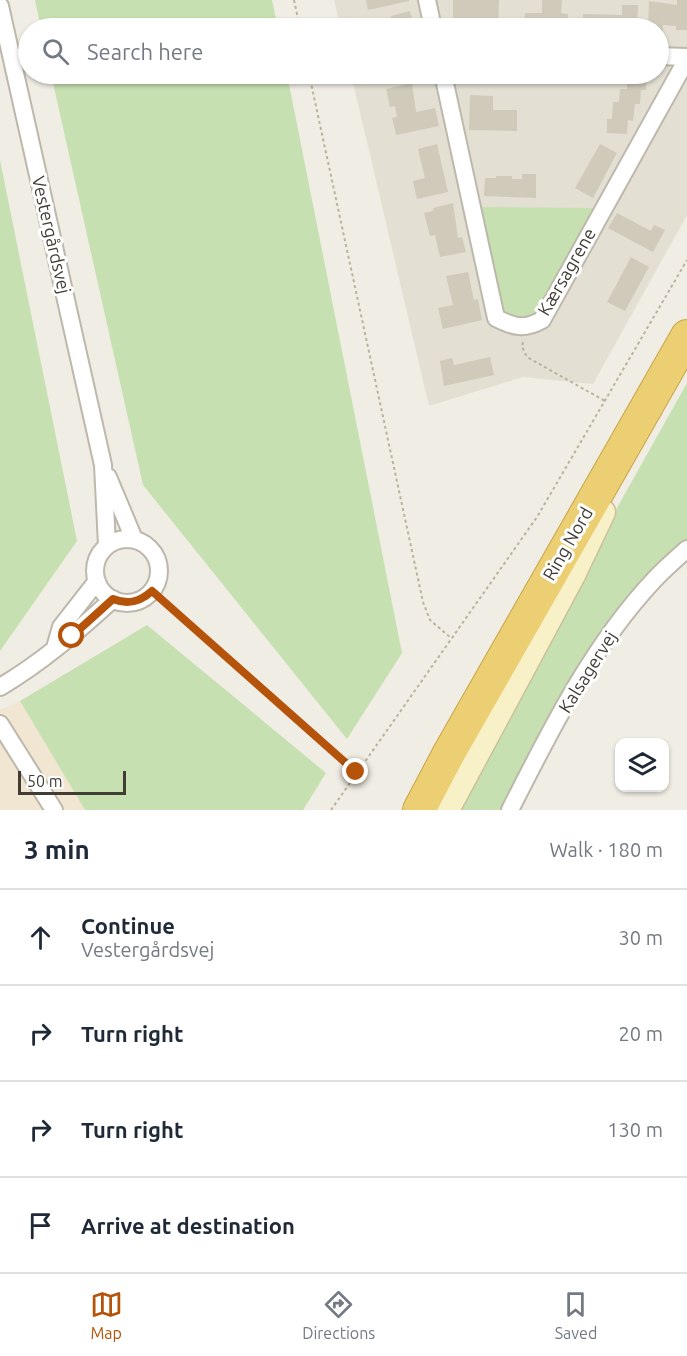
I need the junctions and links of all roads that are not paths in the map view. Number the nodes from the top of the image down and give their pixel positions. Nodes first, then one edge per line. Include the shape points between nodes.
1 (427, 0) edge
2 (0, 6) edge
3 (431, 18) edge
4 (669, 57) edge
5 (687, 58) edge
6 (445, 84) edge
7 (687, 336) edge
8 (687, 364) edge
9 (103, 465) junction
10 (603, 512) junction
11 (134, 539) junction
12 (107, 545) junction
13 (687, 549) edge
14 (97, 581) junction
15 (113, 599) junction
16 (55, 648) junction
17 (0, 687) edge
18 (0, 724) edge
19 (449, 753) junction
20 (54, 810) edge
21 (407, 810) edge
22 (419, 810) edge
23 (430, 810) edge
24 (447, 810) edge
25 (510, 810) edge

1 - 3 street
2 - 9 street, Vestergårdsvej
4 - 5 street, Kærsagrene
5 - 6 street, Kærsagrene via 542,320 529,327 509,325 496,318
7 - 19 highway, Ring Nord
8 - 10 highway, Ring Nord
9 - 11 street, Vestergårdsvej
9 - 12 street, Vestergårdsvej
10 - 23 highway, Ring Nord via 550,596
10 - 24 main road
11 - 12 street
11 - 15 street via 152,551 158,561 157,582 138,601
12 - 14 street via 96,562
13 - 25 street, Kalsagervej via 653,581 586,670
14 - 15 street
14 - 16 street via 61,627
15 - 16 street
16 - 17 street
18 - 20 street
19 - 21 main road via 425,779
19 - 22 highway, Ring Nord

